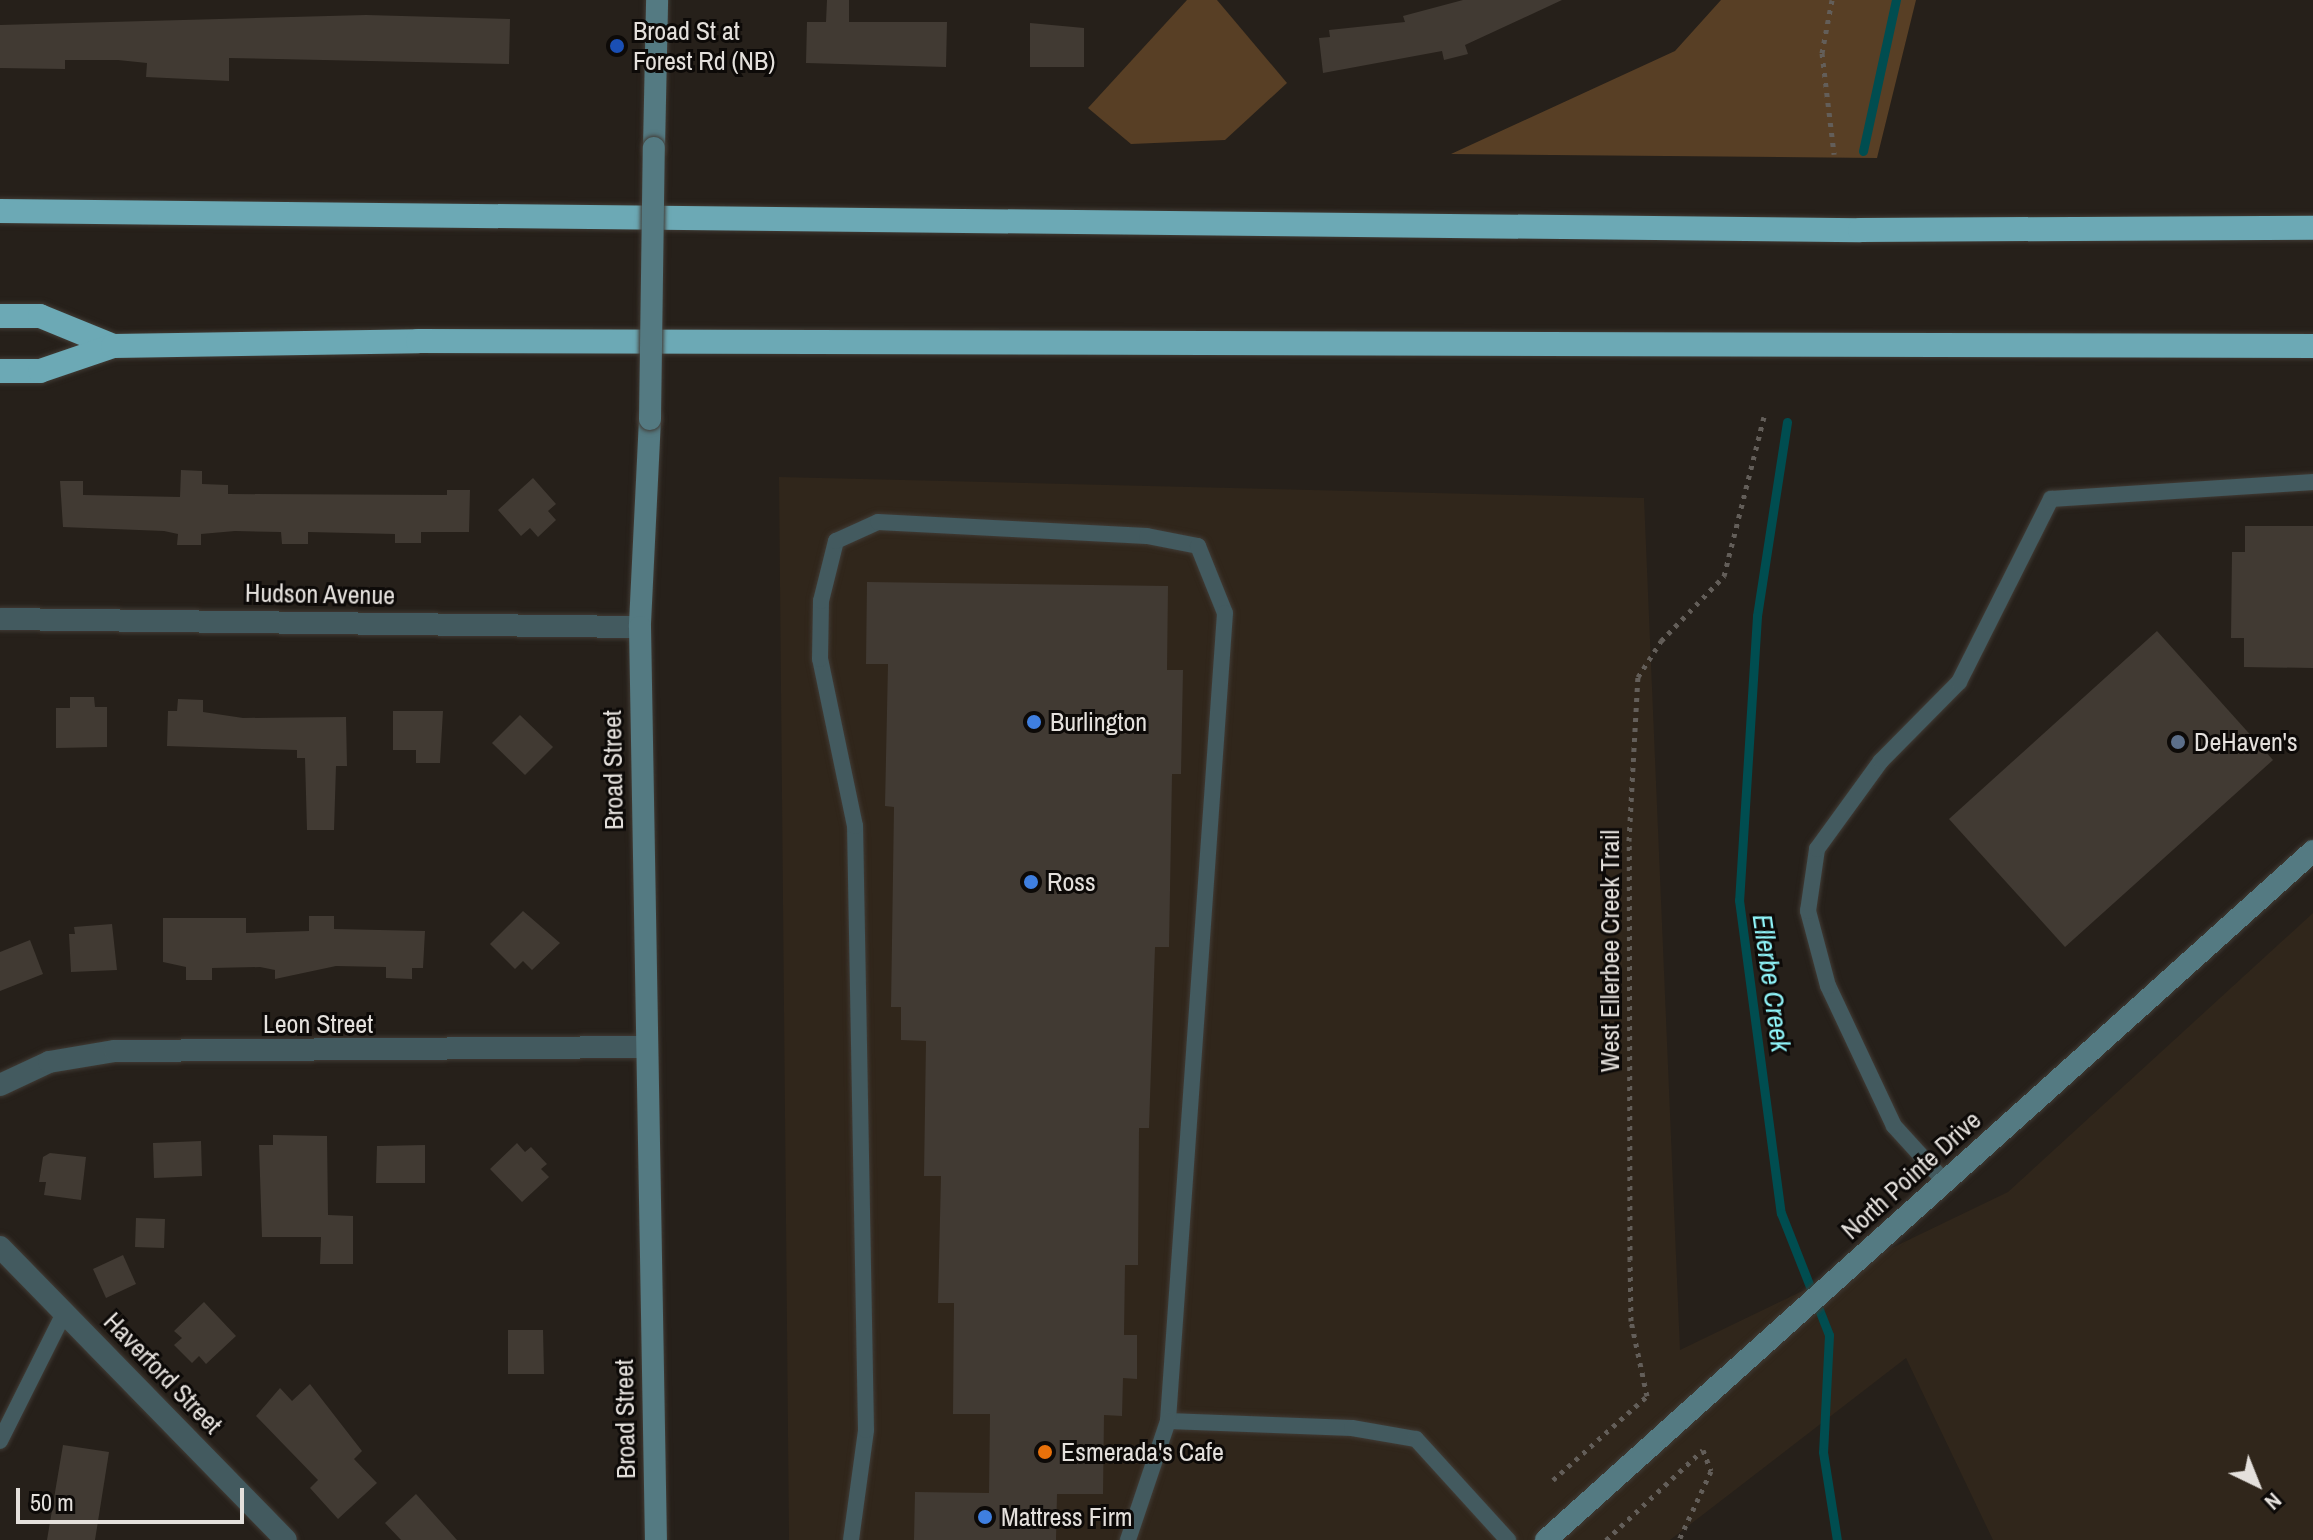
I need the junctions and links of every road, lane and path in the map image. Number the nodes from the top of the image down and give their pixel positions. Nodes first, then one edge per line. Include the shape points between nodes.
1 (657, 0) edge
2 (1832, 0) edge
3 (1834, 154) dead end
4 (0, 211) edge
5 (2313, 228) edge
6 (0, 316) edge
7 (113, 346) junction
8 (2313, 346) edge
9 (0, 371) edge
10 (1764, 417) dead end
11 (2313, 482) edge
12 (0, 619) edge
13 (640, 627) junction
14 (2313, 851) edge
15 (643, 1047) junction
16 (0, 1085) edge
17 (1945, 1182) junction
18 (0, 1247) edge
19 (64, 1313) junction
20 (1168, 1421) junction
21 (0, 1441) edge
22 (1553, 1480) dead end
23 (286, 1540) edge
24 (656, 1540) edge
25 (851, 1540) edge
26 (1128, 1540) edge
27 (1508, 1540) edge
28 (1546, 1540) edge
29 (1606, 1540) edge
30 (1679, 1540) edge

1 - 13 main road, Broad Street, bridge via 650,419
2 - 3 path via 1822,53
4 - 5 highway via 1844,230
6 - 7 highway via 40,316
7 - 8 highway via 418,341
7 - 9 highway via 40,371
10 - 22 path, West Ellerbee Creek Trail via 1724,576 1649,657 1638,677 1629,841 1631,1321 1647,1396
11 - 17 lane via 2051,499 1959,682 1881,761 1817,849 1808,911 1828,986 1894,1126
12 - 13 street, Hudson Avenue
13 - 15 main road, Broad Street
14 - 17 main road, North Pointe Drive
15 - 16 street, Leon Street via 115,1051 49,1062
15 - 24 main road, Broad Street
17 - 28 main road, North Pointe Drive
18 - 19 street, Haverford Street
19 - 21 lane
19 - 23 street, Haverford Street
20 - 25 lane via 1225,613 1213,571 1198,546 1147,536 878,522 836,541 821,601 820,659 855,826 866,1430
20 - 26 lane
20 - 27 lane via 1352,1428 1416,1439
29 - 30 path via 1703,1450 1711,1471

